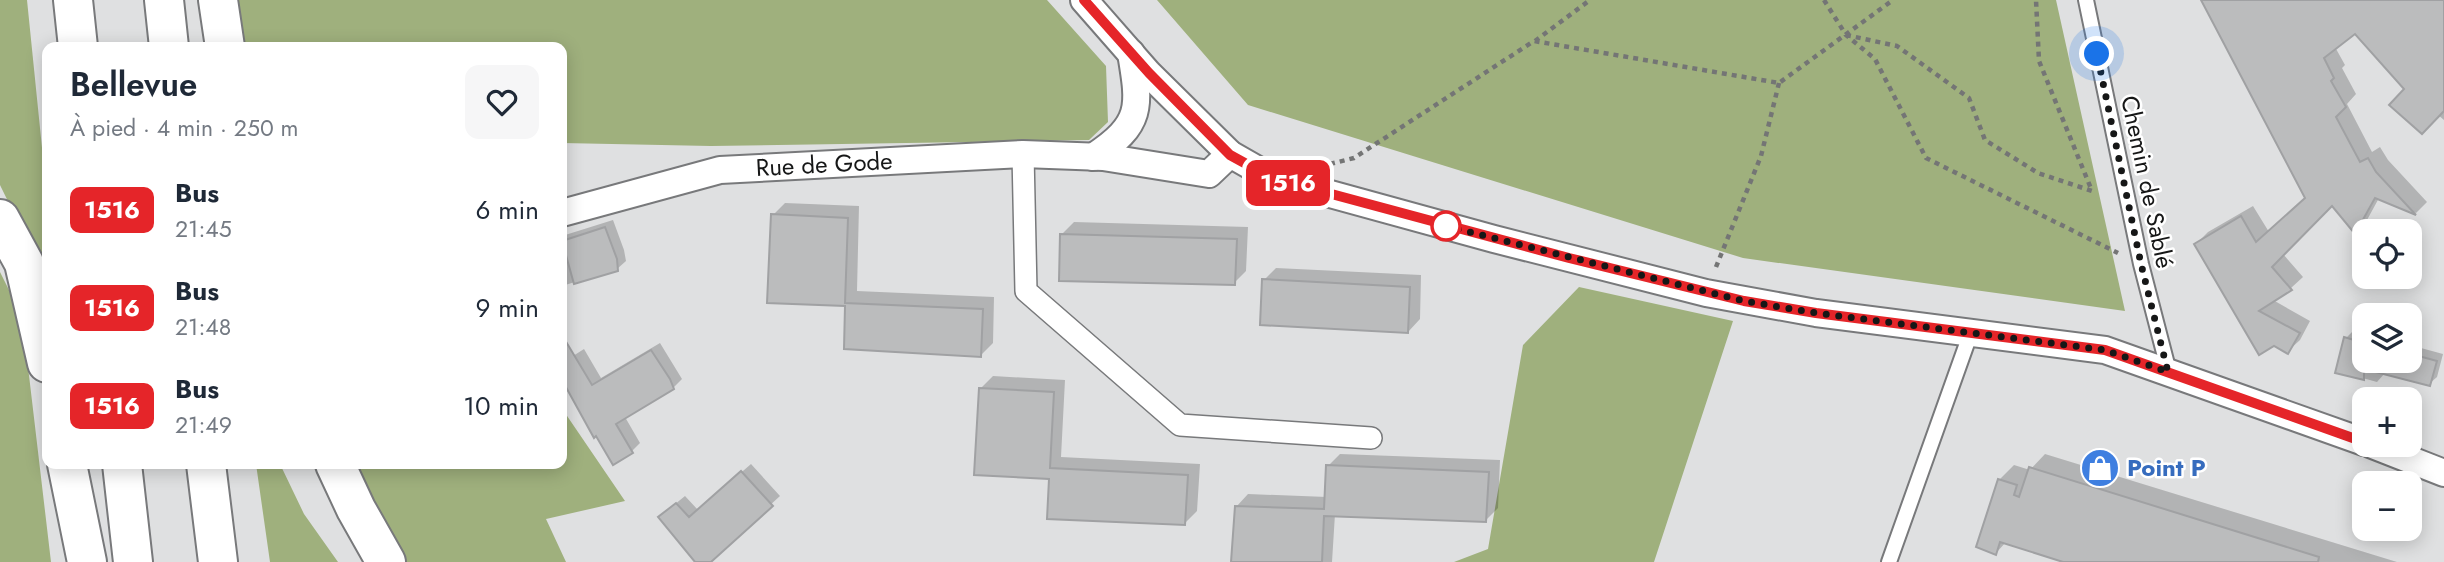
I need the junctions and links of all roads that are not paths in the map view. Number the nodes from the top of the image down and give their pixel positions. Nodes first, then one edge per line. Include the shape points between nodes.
1 (74, 0) edge
2 (164, 0) edge
3 (218, 0) edge
4 (1084, 0) edge
5 (2086, 0) edge
6 (78, 42) edge
7 (168, 42) edge
8 (224, 42) edge
9 (1130, 53) junction
10 (1023, 154) junction
11 (1230, 155) junction
12 (1093, 157) junction
13 (567, 212) edge
14 (0, 219) edge
15 (1971, 332) junction
16 (42, 341) edge
17 (2168, 372) junction
18 (1371, 438) dead end
19 (2352, 438) edge
20 (2403, 457) edge
21 (68, 469) edge
22 (123, 469) edge
23 (207, 469) edge
24 (337, 469) edge
25 (2444, 473) edge
26 (86, 562) edge
27 (133, 562) edge
28 (218, 562) edge
29 (386, 562) edge
30 (1889, 562) edge

1 - 6 highway
2 - 7 highway
3 - 8 highway
4 - 9 street
5 - 17 lane, Chemin de Sablé
9 - 11 street
9 - 12 street via 1138,97 1135,112 1127,128
10 - 12 street, Rue de Gode
10 - 13 street, Rue de Gode via 720,170
10 - 18 street via 1026,291 1180,425
11 - 12 street, Rue de Gode via 1209,174
11 - 15 street via 1272,178 1706,293 1816,313
14 - 16 highway via 24,263
15 - 17 street via 2105,350
15 - 30 lane
17 - 19 street
20 - 25 street
21 - 26 highway
22 - 27 highway
23 - 28 highway
24 - 29 highway

